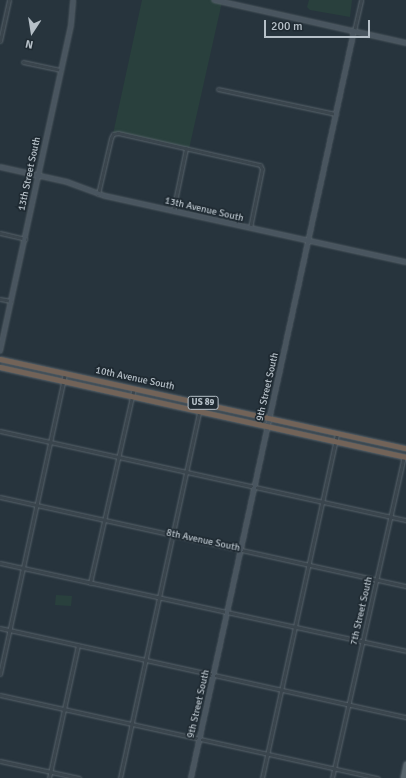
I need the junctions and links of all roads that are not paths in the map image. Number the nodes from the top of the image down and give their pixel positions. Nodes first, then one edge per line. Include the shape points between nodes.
1 (9, 0) edge
2 (73, 0) edge
3 (214, 0) edge
4 (361, 0) edge
5 (354, 31) junction
6 (0, 41) edge
7 (406, 43) edge
8 (23, 62) dead end
9 (61, 70) junction
10 (218, 89) dead end
11 (336, 114) junction
12 (186, 148) junction
13 (0, 167) edge
14 (38, 176) junction
15 (98, 194) junction
16 (173, 211) junction
17 (250, 228) junction
18 (0, 233) edge
19 (25, 239) junction
20 (309, 240) junction
21 (406, 262) edge
22 (0, 299) edge
23 (11, 301) junction
24 (0, 352) edge
25 (0, 359) edge
26 (0, 367) edge
27 (65, 374) junction
28 (64, 381) junction
29 (134, 388) junction
30 (133, 397) junction
31 (201, 403) junction
32 (200, 412) junction
33 (270, 419) junction
34 (268, 426) junction
35 (0, 431) edge
36 (338, 433) junction
37 (336, 441) junction
38 (51, 442) junction
39 (406, 448) edge
40 (405, 456) edge
41 (118, 457) junction
42 (186, 472) junction
43 (256, 487) junction
44 (0, 497) edge
45 (323, 502) junction
46 (37, 505) junction
47 (391, 516) junction
48 (104, 520) junction
49 (406, 520) edge
50 (172, 535) junction
51 (242, 550) junction
52 (0, 563) edge
53 (309, 565) junction
54 (23, 568) junction
55 (377, 580) junction
56 (90, 582) junction
57 (406, 586) edge
58 (159, 598) junction
59 (228, 613) junction
60 (296, 627) junction
61 (0, 628) edge
62 (9, 630) junction
63 (363, 642) junction
64 (78, 645) junction
65 (406, 652) edge
66 (146, 660) junction
67 (0, 674) edge
68 (214, 676) junction
69 (282, 690) junction
70 (0, 695) edge
71 (348, 705) junction
72 (64, 709) junction
73 (406, 717) edge
74 (132, 724) junction
75 (199, 738) junction
76 (267, 754) junction
77 (0, 761) edge
78 (406, 764) edge
79 (334, 768) junction
80 (50, 772) junction
81 (49, 778) edge
82 (79, 778) edge
83 (120, 778) edge
84 (191, 778) edge
85 (262, 778) edge
86 (332, 778) edge
87 (378, 778) edge
88 (403, 778) edge

1 - 6 street
2 - 9 street, 13th Street South via 71,25
3 - 5 street
4 - 5 street, 9th Street South
5 - 7 street
5 - 11 street, 9th Street South
8 - 9 street
9 - 14 street, 13th Street South
10 - 11 street
11 - 20 street, 9th Street South
12 - 15 street via 113,134
12 - 16 street
12 - 17 street via 262,167
13 - 14 street, 13th Avenue South
14 - 15 street, 13th Avenue South via 66,182
14 - 19 street, 13th Street South
15 - 16 street, 13th Avenue South
16 - 17 street, 13th Avenue South
17 - 20 street, 13th Avenue South
18 - 19 street
19 - 23 street, 13th Street South
20 - 21 street, 13th Avenue South
20 - 33 street, 9th Street South
22 - 23 street
23 - 24 street, 13th Street South
25 - 27 highway, 10th Avenue South / US 89
26 - 28 highway, 10th Avenue South / US 89
27 - 28 street
27 - 29 highway, 10th Avenue South / US 89
28 - 30 highway, 10th Avenue South / US 89
28 - 38 street
29 - 30 street
29 - 31 highway, 10th Avenue South / US 89
30 - 32 highway, 10th Avenue South / US 89
30 - 41 street
31 - 32 street
31 - 33 highway, 10th Avenue South / US 89
32 - 34 highway, 10th Avenue South / US 89
32 - 42 street
33 - 34 street, 9th Street South
33 - 36 highway, 10th Avenue South / US 89
34 - 37 highway, 10th Avenue South / US 89
34 - 43 street, 9th Street South
35 - 38 street
36 - 37 street
36 - 39 highway, 10th Avenue South / US 89
37 - 40 highway, 10th Avenue South / US 89
37 - 45 street
38 - 41 street
38 - 46 street
39 - 40 street, 7th Street South
40 - 47 street, 7th Street South
41 - 42 street
41 - 48 street
42 - 43 street
42 - 50 street
43 - 45 street
43 - 51 street, 9th Street South
44 - 46 street, 8th Avenue South
45 - 47 street
45 - 53 street
46 - 48 street, 8th Avenue South
46 - 54 street
47 - 49 street
47 - 55 street, 7th Street South
48 - 50 street, 8th Avenue South
48 - 56 street
50 - 51 street, 8th Avenue South
50 - 58 street
51 - 53 street, 8th Avenue South
51 - 59 street, 9th Street South
52 - 54 street
53 - 55 street, 8th Avenue South
53 - 60 street
54 - 56 street
54 - 62 street
55 - 57 street, 8th Avenue South
55 - 63 street, 7th Street South
56 - 58 street
58 - 59 street
58 - 66 street
59 - 60 street
59 - 68 street, 9th Street South
60 - 63 street
60 - 69 street
61 - 62 street
62 - 64 street
62 - 67 street
63 - 65 street
63 - 71 street, 7th Street South
64 - 66 street
64 - 72 street
66 - 68 street
66 - 74 street
68 - 69 street
68 - 75 street, 9th Street South
69 - 71 street
69 - 76 street
70 - 72 street
71 - 73 street
71 - 79 street, 7th Street South
72 - 74 street
72 - 80 street
74 - 75 street
74 - 83 street
75 - 76 street
75 - 84 street, 9th Street South
76 - 79 street
76 - 85 street
77 - 80 street
78 - 88 main road
79 - 86 street, 7th Street South
79 - 87 street
80 - 81 street
80 - 82 street

